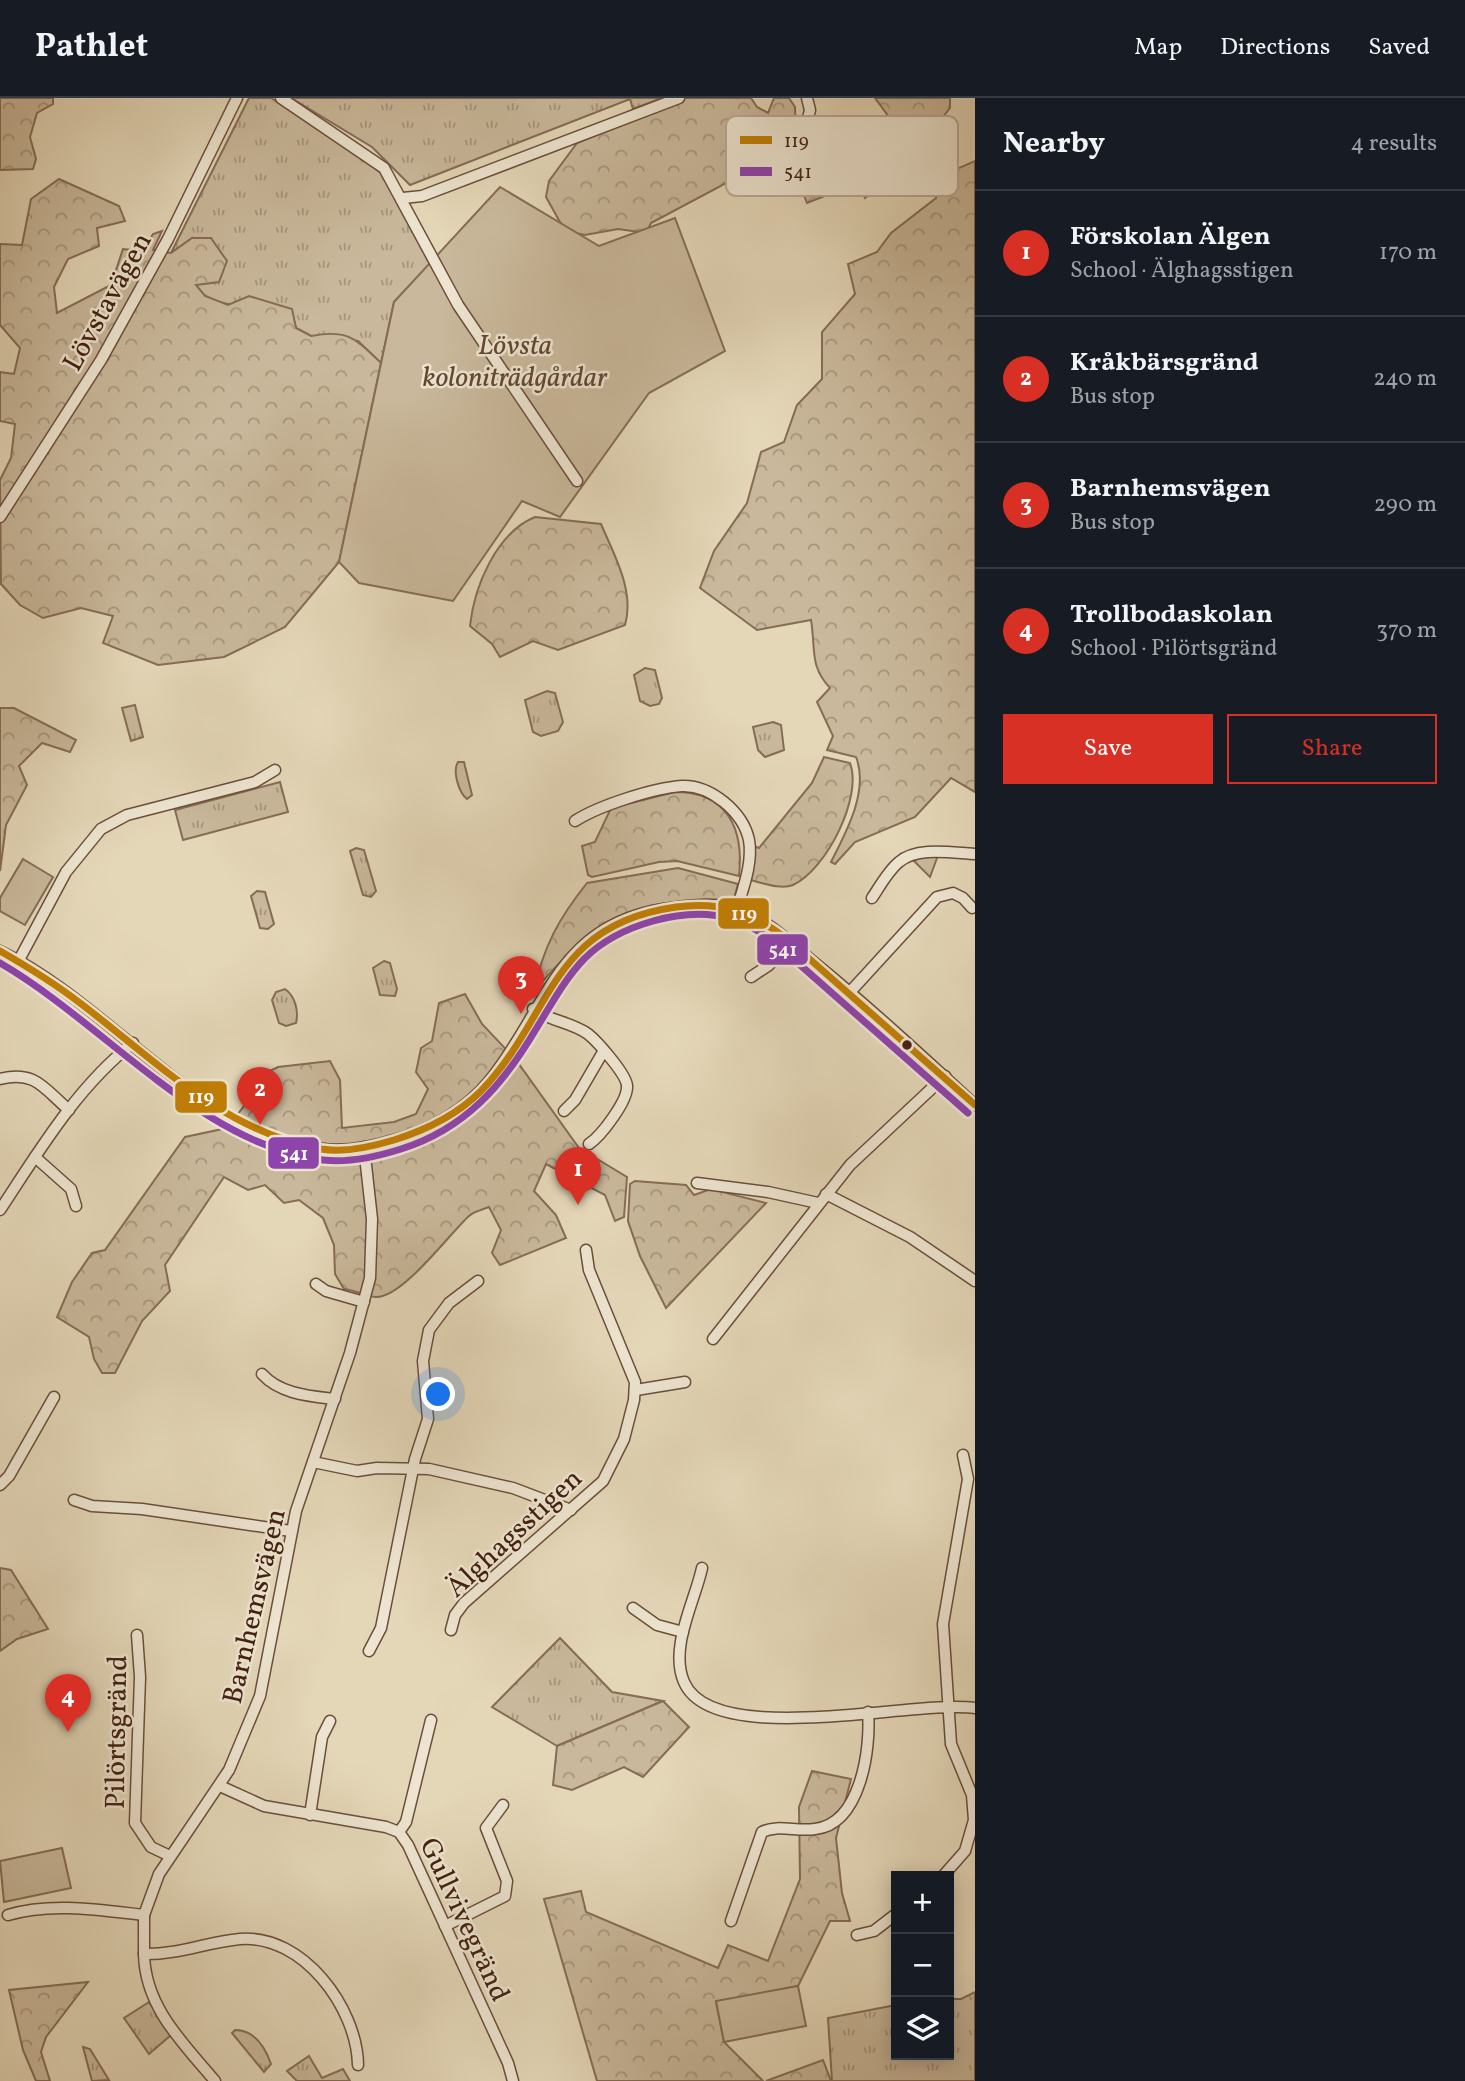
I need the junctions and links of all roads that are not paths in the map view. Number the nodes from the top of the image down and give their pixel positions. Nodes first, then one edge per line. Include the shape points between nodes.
1 (237, 98) edge
2 (281, 98) edge
3 (679, 98) edge
4 (807, 98) edge
5 (808, 116) edge
6 (403, 198) junction
7 (577, 481) dead end
8 (0, 517) edge
9 (275, 770) dead end
10 (575, 821) dead end
11 (975, 854) edge
12 (872, 898) dead end
13 (972, 908) dead end
14 (737, 909) junction
15 (789, 942) junction
16 (0, 951) edge
17 (19, 960) junction
18 (751, 977) dead end
19 (850, 992) junction
20 (533, 1009) junction
21 (133, 1043) junction
22 (603, 1052) junction
23 (945, 1076) junction
24 (0, 1079) edge
25 (975, 1105) edge
26 (69, 1110) junction
27 (564, 1111) dead end
28 (589, 1144) dead end
29 (364, 1147) junction
30 (35, 1157) junction
31 (696, 1183) dead end
32 (826, 1194) junction
33 (818, 1203) junction
34 (76, 1206) dead end
35 (0, 1210) edge
36 (586, 1250) dead end
37 (478, 1281) dead end
38 (975, 1281) edge
39 (316, 1284) dead end
40 (364, 1302) junction
41 (713, 1339) dead end
42 (262, 1374) dead end
43 (685, 1382) dead end
44 (636, 1390) junction
45 (54, 1397) dead end
46 (335, 1399) junction
47 (963, 1455) dead end
48 (313, 1462) junction
49 (414, 1467) junction
50 (0, 1485) edge
51 (74, 1500) dead end
52 (571, 1510) junction
53 (291, 1531) junction
54 (702, 1568) dead end
55 (633, 1608) dead end
56 (451, 1630) dead end
57 (684, 1632) junction
58 (137, 1635) dead end
59 (369, 1651) dead end
60 (948, 1708) junction
61 (975, 1709) edge
62 (868, 1712) junction
63 (431, 1720) dead end
64 (330, 1721) dead end
65 (220, 1786) junction
66 (503, 1805) dead end
67 (310, 1815) junction
68 (399, 1832) junction
69 (170, 1856) junction
70 (947, 1871) edge
71 (8, 1915) dead end
72 (144, 1915) junction
73 (891, 1918) edge
74 (731, 1921) dead end
75 (444, 1926) junction
76 (857, 1935) dead end
77 (144, 1954) junction
78 (358, 2065) dead end
79 (215, 2081) edge
80 (513, 2081) edge

1 - 8 street, Lövstavägen via 101,360
2 - 6 street via 384,168
3 - 6 street via 422,196
4 - 5 street
6 - 7 street via 458,305
9 - 17 street via 255,782 127,815 101,829 66,872
10 - 14 street via 594,808 684,786 718,797 732,809 749,841
11 - 12 street via 938,852 906,858 896,864
13 - 19 street via 959,895 940,895
14 - 15 street
14 - 20 street via 686,905 648,911 611,925 566,963
15 - 18 street via 774,961
15 - 19 street
16 - 17 street
17 - 21 street
19 - 23 street
20 - 22 street via 589,1035
20 - 29 street via 504,1062 472,1099 433,1126
21 - 26 street
21 - 29 street via 230,1118 304,1146
22 - 27 street
22 - 28 street via 621,1072 627,1087 603,1135
23 - 25 street
23 - 32 street via 850,1165
24 - 26 street via 34,1079
26 - 30 street
29 - 40 street, Barnhemsvägen via 372,1219 370,1278
30 - 34 street via 71,1189
30 - 35 street
31 - 33 street
32 - 33 street
32 - 38 street via 927,1247
33 - 41 street
36 - 44 street via 589,1270 624,1349
37 - 49 street via 449,1303 429,1329 423,1361 428,1419
39 - 40 street
40 - 46 street, Barnhemsvägen
42 - 46 street via 284,1390
43 - 44 street
44 - 52 street, Älghagsstigen via 624,1439 611,1468
45 - 50 street
46 - 48 street, Barnhemsvägen
47 - 60 street via 968,1479 943,1624
48 - 49 street via 357,1471
48 - 53 street, Barnhemsvägen
49 - 52 street via 513,1488
49 - 59 street via 381,1628
51 - 53 street
52 - 56 street, Älghagsstigen via 464,1603
53 - 65 street, Barnhemsvägen via 257,1706
54 - 57 street
55 - 57 street via 657,1625
57 - 62 street via 680,1655 684,1682 707,1704 755,1716 802,1720
58 - 69 street, Pilörtsgränd via 135,1822 151,1847
60 - 61 street
60 - 62 street
60 - 70 street via 951,1744 972,1795 974,1819 965,1851
62 - 74 street via 863,1776 849,1805 828,1827 792,1831 772,1827 762,1832
63 - 68 street via 407,1822
64 - 67 street via 322,1737
65 - 67 street, Gullvivegränd via 264,1806
65 - 69 street, Barnhemsvägen
66 - 75 street via 486,1828 507,1881 505,1896
67 - 68 street, Gullvivegränd
68 - 75 street, Gullvivegränd
69 - 72 street, Barnhemsvägen
71 - 72 street via 60,1907
72 - 77 street
73 - 76 street via 874,1931
75 - 80 street, Gullvivegränd via 509,2063
77 - 78 street via 162,1955 242,1939 285,1949 306,1961 328,1985 357,2045
77 - 79 street via 152,1998

